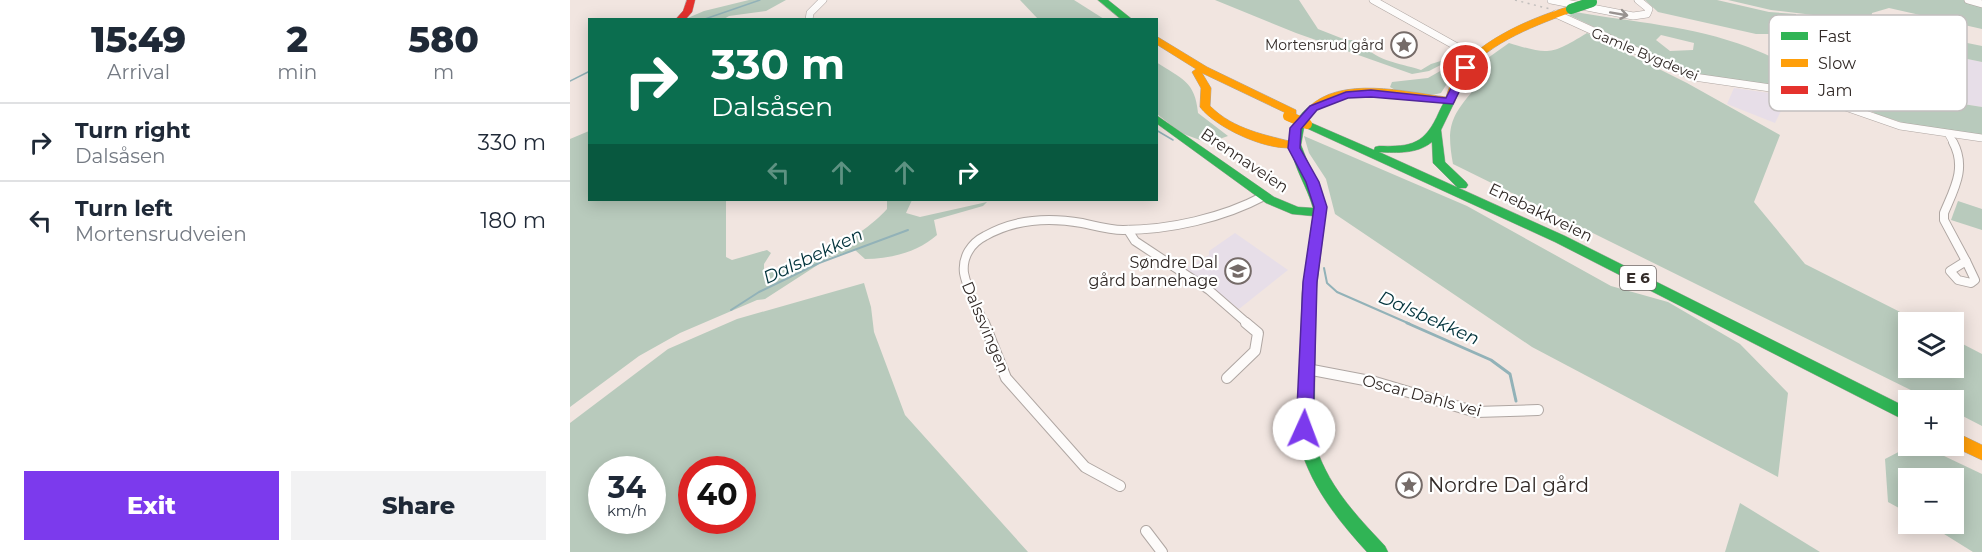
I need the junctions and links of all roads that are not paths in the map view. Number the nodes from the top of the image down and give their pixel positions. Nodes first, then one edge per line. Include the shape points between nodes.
1 (691, 0) edge
2 (822, 0) edge
3 (1092, 0) edge
4 (1102, 0) edge
5 (1373, 0) edge
6 (1551, 0) edge
7 (1630, 0) edge
8 (1638, 0) edge
9 (1968, 0) edge
10 (1596, 1) edge
11 (1982, 4) edge
12 (1647, 9) junction
13 (1556, 14) junction
14 (681, 18) edge
15 (809, 18) edge
16 (1116, 18) edge
17 (1126, 18) edge
18 (1158, 40) edge
19 (1158, 48) edge
20 (1477, 58) junction
21 (1200, 77) junction
22 (1769, 89) edge
23 (1243, 95) junction
24 (1207, 99) junction
25 (1450, 101) junction
26 (1856, 111) edge
27 (1290, 114) junction
28 (1158, 119) edge
29 (1309, 122) junction
30 (1437, 131) junction
31 (1949, 135) junction
32 (1982, 138) edge
33 (1293, 142) junction
34 (1379, 149) junction
35 (1461, 185) junction
36 (1264, 196) junction
37 (1320, 212) junction
38 (1128, 230) junction
39 (1966, 261) dead end
40 (1307, 369) junction
41 (1227, 378) dead end
42 (1898, 400) edge
43 (1538, 410) dead end
44 (1898, 410) edge
45 (1964, 434) edge
46 (1982, 443) edge
47 (1964, 444) edge
48 (1982, 453) edge
49 (1120, 486) dead end
50 (1146, 531) dead end
51 (1162, 552) edge
52 (1379, 552) edge

1 - 14 main road
2 - 15 street
3 - 16 main road
4 - 17 main road
5 - 20 street
6 -> 12 street via 1633,16 1644,15
7 - 12 street
8 - 12 street
9 - 11 street
10 - 13 main road, bridge
13 - 20 main road via 1524,28
13 - 22 street, Gamle Bygdevei via 1687,75
18 - 27 main road, Enebakkveien / E 6 via 1203,69
19 - 21 main road, Enebakkveien / E 6
20 - 25 main road via 1461,74
21 - 23 main road, Enebakkveien / E 6
21 - 24 main road
23 - 24 main road via 1214,94
23 - 27 main road, Enebakkveien / E 6
24 - 33 main road via 1206,109 1212,116 1277,145
25 - 30 main road, E 6
25 - 33 main road via 1371,93 1339,97 1306,114 1295,128
26 - 31 street, Gamle Bygdevei via 1893,124
27 - 29 main road, Enebakkveien / E 6, bridge
28 - 36 main road, Brennaveien
29 - 34 main road, Enebakkveien / E 6
29 - 44 main road, Enebakkveien / E 6 via 1523,221
30 - 34 main road, E 6 via 1425,146 1415,151
30 - 35 main road, E 6 via 1437,161
31 - 32 street, Gamle Bygdevei
31 - 39 street via 1963,166 1944,220
33 - 37 main road via 1315,187
34 - 35 main road, Enebakkveien / E 6
35 - 42 main road, Enebakkveien / E 6
36 - 37 main road, Brennaveien via 1296,211
36 - 38 street, Dalssvingen via 1229,213
37 - 40 main road via 1311,268
38 - 41 street via 1135,241 1190,276 1258,333 1255,351
38 - 49 street, Dalssvingen via 1064,220 1018,222 977,241 968,252 963,269 1006,378 1085,467
40 - 43 street, Oscar Dahls vei via 1376,382 1476,412
40 - 52 main road via 1304,429 1312,463 1338,507
45 - 46 main road
47 - 48 main road
50 - 51 street

